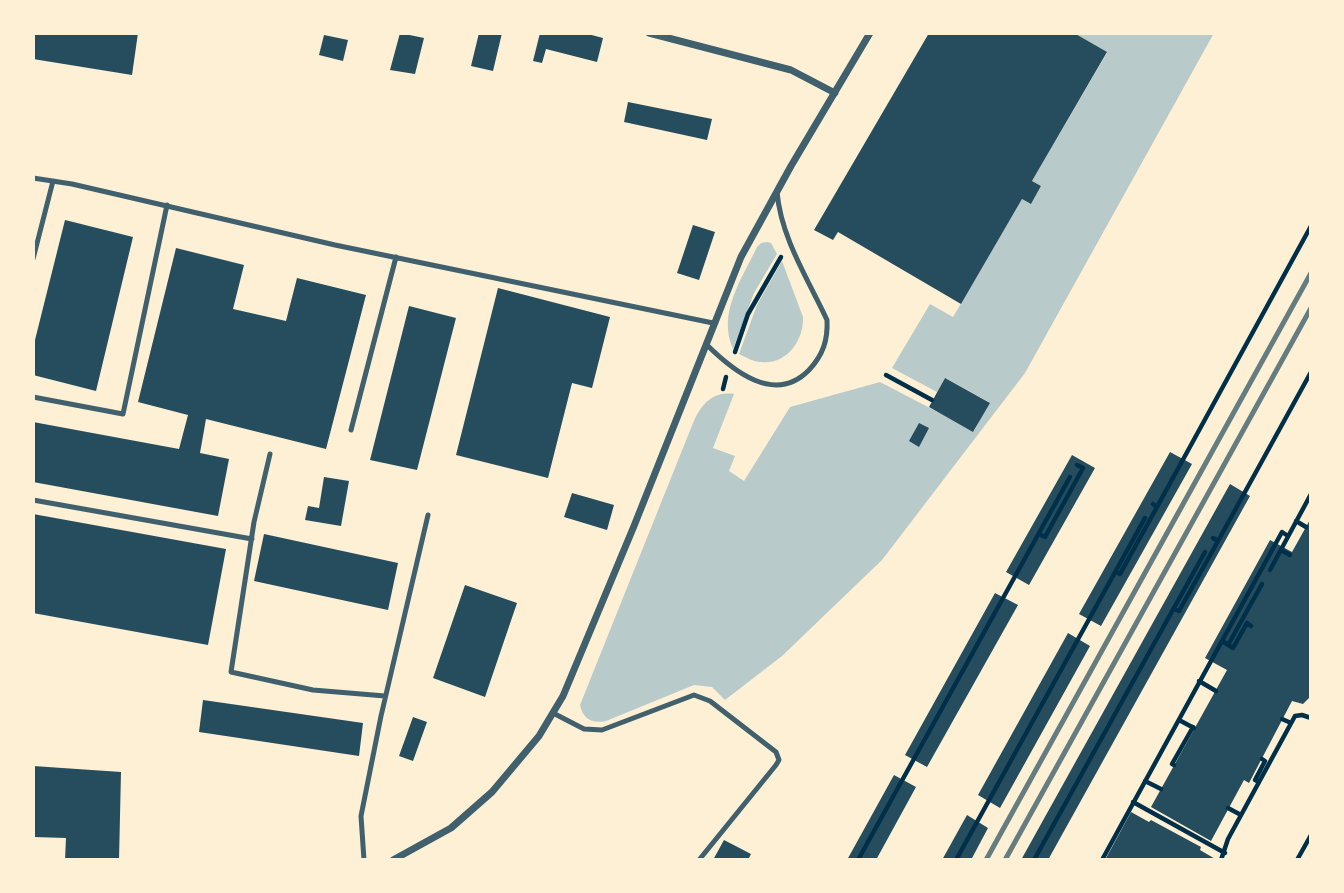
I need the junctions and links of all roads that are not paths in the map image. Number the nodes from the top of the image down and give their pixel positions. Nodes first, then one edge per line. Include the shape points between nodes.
1 (649, 33) edge
2 (870, 33) edge
3 (835, 93) junction
4 (33, 178) edge
5 (53, 181) junction
6 (777, 192) junction
7 (167, 205) junction
8 (396, 257) junction
9 (33, 259) edge
10 (713, 323) junction
11 (706, 344) junction
12 (33, 397) edge
13 (351, 430) dead end
14 (270, 454) dead end
15 (33, 500) edge
16 (428, 515) dead end
17 (252, 539) junction
18 (385, 696) junction
19 (553, 712) junction
20 (364, 860) edge
21 (393, 860) edge
22 (699, 860) edge

1 - 3 street via 791,70
2 - 3 street
3 - 6 street
4 - 5 lane
5 - 7 lane
5 - 9 lane
6 - 10 street via 741,257
6 - 11 lane via 790,243 827,320 823,351 800,379 771,386 730,365
7 - 8 lane
7 - 12 lane via 123,414
8 - 10 lane
8 - 13 lane
10 - 11 street
11 - 19 street via 580,660
14 - 17 lane
15 - 17 lane
16 - 18 lane
17 - 18 lane via 231,672 313,690
18 - 20 lane via 361,816
19 - 21 street via 492,792 451,828
19 - 22 lane via 584,729 602,730 694,695 710,701 776,752 776,765

